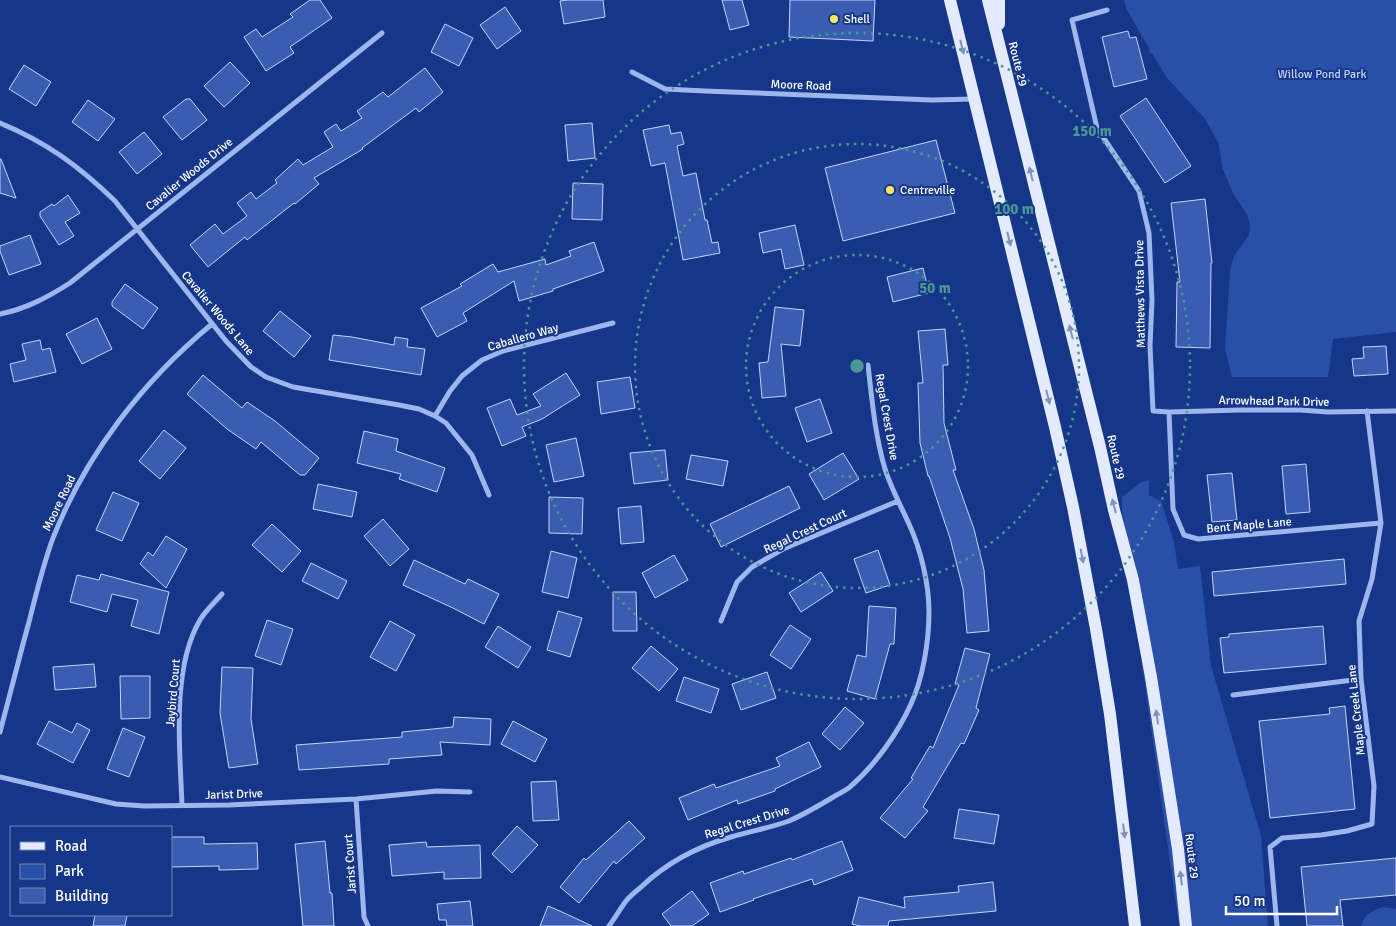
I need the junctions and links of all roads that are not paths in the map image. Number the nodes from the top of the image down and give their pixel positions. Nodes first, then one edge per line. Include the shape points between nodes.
1 (950, 0) edge
2 (988, 0) edge
3 (999, 0) edge
4 (1107, 10) dead end
5 (382, 33) dead end
6 (1000, 49) junction
7 (632, 72) dead end
8 (974, 99) junction
9 (0, 123) edge
10 (137, 229) junction
11 (0, 314) edge
12 (613, 323) dead end
13 (212, 324) junction
14 (868, 365) dead end
15 (1368, 411) junction
16 (1396, 411) edge
17 (1153, 412) joint
18 (1169, 412) junction
19 (435, 416) junction
20 (489, 495) dead end
21 (898, 501) junction
22 (1381, 523) junction
23 (222, 594) dead end
24 (721, 621) dead end
25 (1361, 679) junction
26 (1233, 695) dead end
27 (0, 732) edge
28 (0, 777) edge
29 (470, 792) dead end
30 (356, 799) junction
31 (182, 805) junction
32 (368, 926) edge
33 (609, 926) edge
34 (1135, 926) edge
35 (1186, 926) edge
36 (1277, 926) edge

1 -> 8 main road
2 - 6 main road, Route 29
3 - 6 main road
4 - 17 street, Matthews Vista Drive via 1072,20 1097,128 1139,191 1149,233
5 - 10 street, Cavalier Woods Drive
35 -> 6 main road, Route 29 via 1178,849 1133,580
7 - 8 street, Moore Road via 665,89
8 -> 34 main road via 1073,507 1110,714
9 - 10 street, Cavalier Woods Lane via 45,144 70,161 114,201
10 - 11 street, Cavalier Woods Drive via 70,283 31,304
10 - 13 street, Cavalier Woods Lane
12 - 19 street, Caballero Way via 503,351 482,360 450,391
13 - 19 street, Cavalier Woods Lane via 251,367 280,383 399,404
13 - 27 street, Moore Road via 186,346 131,405 100,448 72,496 38,585
14 - 21 street, Regal Crest Drive via 875,426 885,469
15 - 16 street, Arrowhead Park Drive
15 - 18 street, Arrowhead Park Drive
15 - 22 street, Maple Creek Lane
17 - 18 street, Arrowhead Park Drive
18 - 22 street, Bent Maple Lane via 1173,509 1184,535 1198,540
19 - 20 street, Cavalier Woods Lane via 446,423 472,455
21 - 24 street, Regal Crest Court via 783,549 752,567 737,582
21 - 33 street, Regal Crest Drive via 920,553 929,611 921,673 912,704 896,733 850,787 789,820 702,846 670,862 626,901
22 - 25 street, Maple Creek Lane via 1372,579 1359,621
23 - 31 street, Jaybird Court via 200,619 186,658 180,698
25 - 26 street
25 - 36 street, Maple Creek Lane via 1374,786 1372,824 1321,835 1282,838 1270,847
28 - 31 street, Jarist Drive via 116,804
29 - 30 street, Jarist Drive via 438,791
30 - 31 street, Jarist Drive
30 - 32 street, Jarist Court via 364,917

